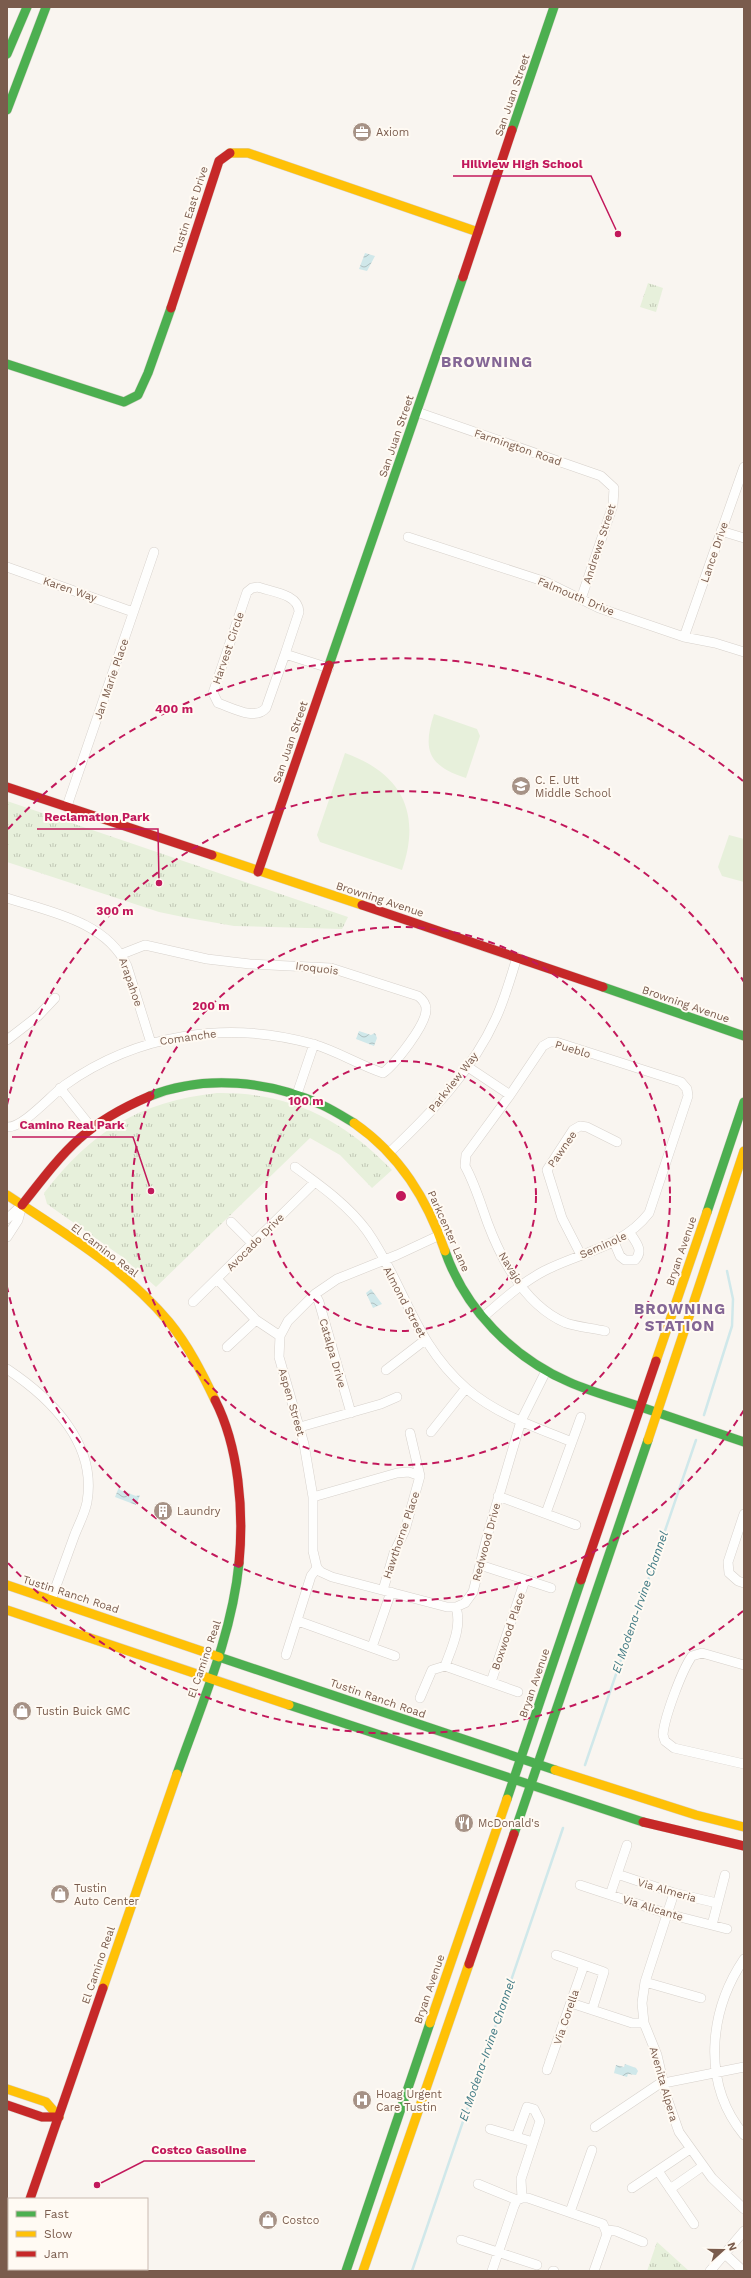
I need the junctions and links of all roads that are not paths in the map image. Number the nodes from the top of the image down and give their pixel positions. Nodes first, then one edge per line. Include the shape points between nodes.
1 (27, 7) edge
2 (46, 7) edge
3 (554, 7) edge
4 (7, 54) edge
5 (7, 110) edge
6 (478, 232) junction
7 (7, 364) edge
8 (417, 412) junction
9 (744, 467) edge
10 (614, 488) joint
11 (721, 531) junction
12 (408, 537) dead end
13 (744, 538) edge
14 (154, 552) dead end
15 (7, 567) edge
16 (581, 599) junction
17 (133, 612) junction
18 (684, 637) junction
19 (744, 652) edge
20 (285, 654) junction
21 (329, 668) junction
22 (7, 787) edge
23 (68, 806) junction
24 (258, 872) junction
25 (7, 898) edge
26 (122, 954) junction
27 (517, 957) junction
28 (56, 998) dead end
29 (744, 1036) edge
30 (7, 1040) edge
31 (151, 1043) junction
32 (314, 1044) junction
33 (468, 1067) junction
34 (383, 1073) joint
35 (60, 1088) junction
36 (687, 1089) joint
37 (297, 1094) junction
38 (510, 1095) junction
39 (744, 1102) edge
40 (9, 1127) edge
41 (91, 1127) junction
42 (617, 1142) dead end
43 (744, 1151) edge
44 (390, 1152) junction
45 (464, 1160) joint
46 (295, 1168) dead end
47 (315, 1182) junction
48 (7, 1196) edge
49 (22, 1205) junction
50 (7, 1219) edge
51 (231, 1222) dead end
52 (630, 1233) junction
53 (7, 1236) edge
54 (440, 1236) junction
55 (614, 1242) junction
56 (253, 1244) junction
57 (581, 1255) junction
58 (384, 1261) junction
59 (217, 1279) junction
60 (521, 1286) junction
61 (315, 1294) junction
62 (194, 1302) dead end
63 (482, 1317) junction
64 (256, 1320) junction
65 (605, 1331) dead end
66 (280, 1336) junction
67 (425, 1340) junction
68 (227, 1347) dead end
69 (7, 1369) edge
70 (386, 1370) dead end
71 (546, 1371) junction
72 (466, 1388) junction
73 (397, 1397) dead end
74 (640, 1407) junction
75 (656, 1412) junction
76 (351, 1413) junction
77 (581, 1417) dead end
78 (521, 1421) junction
79 (300, 1427) junction
80 (431, 1432) dead end
81 (410, 1433) dead end
82 (572, 1442) junction
83 (744, 1442) edge
84 (420, 1476) junction
85 (498, 1496) junction
86 (313, 1497) junction
87 (546, 1513) junction
88 (744, 1514) edge
89 (576, 1525) dead end
90 (480, 1565) junction
91 (317, 1568) junction
92 (525, 1580) junction
93 (744, 1583) edge
94 (7, 1585) edge
95 (551, 1588) dead end
96 (387, 1591) junction
97 (51, 1600) junction
98 (456, 1607) junction
99 (7, 1610) edge
100 (298, 1621) junction
101 (372, 1647) junction
102 (286, 1655) dead end
103 (219, 1656) junction
104 (395, 1656) dead end
105 (744, 1665) edge
106 (445, 1666) junction
107 (211, 1678) junction
108 (491, 1682) junction
109 (518, 1692) dead end
110 (420, 1698) dead end
111 (521, 1759) junction
112 (538, 1764) junction
113 (744, 1764) edge
114 (513, 1780) junction
115 (530, 1786) junction
116 (744, 1827) edge
117 (627, 1845) dead end
118 (744, 1846) edge
119 (617, 1874) junction
120 (725, 1875) dead end
121 (580, 1885) dead end
122 (674, 1893) junction
123 (610, 1895) junction
124 (717, 1903) junction
125 (668, 1914) junction
126 (712, 1925) junction
127 (727, 1929) dead end
128 (556, 1955) dead end
129 (744, 1959) edge
130 (584, 1965) junction
131 (645, 1982) junction
132 (701, 1998) dead end
133 (571, 2003) junction
134 (592, 2010) junction
135 (644, 2023) junction
136 (744, 2067) edge
137 (548, 2070) dead end
138 (716, 2072) junction
139 (664, 2082) junction
140 (7, 2089) edge
141 (7, 2105) edge
142 (59, 2117) junction
143 (595, 2127) dead end
144 (490, 2129) dead end
145 (744, 2135) edge
146 (516, 2137) junction
147 (533, 2142) junction
148 (690, 2149) junction
149 (592, 2150) dead end
150 (703, 2166) junction
151 (658, 2171) junction
152 (478, 2184) dead end
153 (632, 2188) dead end
154 (670, 2189) junction
155 (30, 2198) edge
156 (519, 2199) junction
157 (744, 2209) edge
158 (570, 2212) junction
159 (694, 2224) dead end
160 (606, 2228) junction
161 (744, 2232) edge
162 (461, 2240) dead end
163 (643, 2242) dead end
164 (499, 2252) junction
165 (725, 2254) junction
166 (537, 2265) dead end
167 (743, 2268) edge
168 (346, 2271) edge
169 (363, 2271) edge
170 (492, 2271) edge
171 (594, 2271) edge
172 (710, 2271) edge

1 - 4 main road
2 - 5 main road
3 - 6 main road, San Juan Street
6 - 7 main road, Tustin East Drive via 236,151 226,154 219,161 177,290 138,395 124,402 117,401
6 - 8 main road, San Juan Street
8 - 10 street, Farmington Road via 602,476
8 - 21 main road, San Juan Street
9 - 11 street, Lance Drive
10 - 16 street, Andrews Street via 614,506
11 - 13 street
11 - 18 street, Lance Drive
12 - 16 street, Falmouth Drive via 546,582
14 - 17 street, Jan Marie Place
15 - 17 street, Karen Way
16 - 18 street, Falmouth Drive via 599,608
17 - 23 street, Jan Marie Place
18 - 19 street, Falmouth Drive
20 - 20 street, Harvest Circle via 266,708 261,713 255,715 218,703 214,698 215,686 246,592 252,588 258,587 295,599 299,605
20 - 21 street
21 - 24 main road, San Juan Street
22 - 23 main road, Browning Avenue
23 - 24 main road, Browning Avenue
24 - 27 main road, Browning Avenue
25 - 26 street, Arapahoe via 89,926 113,943
26 - 31 street, Arapahoe
26 - 34 street, Iroquois via 145,945 207,959 331,968 418,996 426,1007 422,1023 395,1063
27 - 29 main road, Browning Avenue
27 - 33 street, Parkview Way via 496,1017
28 - 30 street
31 - 32 street, Comanche via 192,1034 242,1032
31 - 35 street, Comanche via 116,1056
32 - 34 street, Comanche
32 - 37 street
33 - 38 street
33 - 44 street, Parkview Way via 440,1102
35 - 40 street, Comanche via 20,1125
35 - 41 street
36 - 38 street, Pueblo via 682,1082 550,1042 543,1046
36 - 52 street, Seminole via 688,1096 649,1213
37 - 41 main road, Parkcenter Lane via 241,1082 192,1084 141,1099
37 - 44 main road, Parkcenter Lane via 343,1114
38 - 45 street, Pueblo
39 - 74 main road, Bryan Avenue
41 - 49 main road, Parkcenter Lane via 65,1151
42 - 57 street, Pawnee via 580,1126 573,1130 547,1170 562,1218
43 - 75 main road
44 - 54 main road, Parkcenter Lane via 414,1184
45 - 60 street, Navajo via 493,1237
46 - 47 street, Almond Street
47 - 56 street, Avocado Drive
47 - 58 street, Almond Street via 330,1192 366,1230
48 - 49 main road, El Camino Real
49 - 50 street, Parkcenter Lane
49 - 53 street, Parkcenter Lane via 18,1220
49 - 103 main road, El Camino Real via 102,1260 163,1315 191,1354 221,1412 234,1457 241,1499 243,1534 232,1613
51 - 56 street
52 - 55 street, Seminole
52 - 55 street via 640,1250 635,1260 625,1260 620,1256
54 - 58 street, Aspen Street
54 - 63 main road, Parkcenter Lane via 458,1282
55 - 57 street, Seminole
56 - 59 street, Avocado Drive
57 - 60 street, Seminole via 544,1271
58 - 61 street, Aspen Street via 337,1279
58 - 67 street, Almond Street
59 - 62 street, Avocado Drive
59 - 64 street
60 - 63 street, Seminole
60 - 65 street, Navajo via 547,1312 560,1320
61 - 66 street, Aspen Street via 288,1321
61 - 76 street, Catalpa Drive
63 - 71 main road, Parkcenter Lane via 514,1349
64 - 66 street
64 - 68 street
66 - 79 street, Aspen Street via 279,1357
67 - 70 street
67 - 72 street, Almond Street via 442,1363
69 - 97 street via 49,1404 74,1433 84,1453 89,1479 87,1503
71 - 74 main road, Parkcenter Lane via 569,1382
71 - 78 street, Redwood Drive
72 - 78 street, Almond Street via 497,1411
72 - 80 street
73 - 76 street
74 - 75 main road, Parkcenter Lane
74 - 111 main road, Bryan Avenue
75 - 83 main road, Parkcenter Lane
75 - 112 main road
76 - 79 street
77 - 82 street
78 - 82 street, Almond Street
78 - 85 street, Redwood Drive
79 - 86 street, Aspen Street
81 - 84 street, Hawthorne Place
82 - 87 street
84 - 86 street via 409,1472 397,1473
84 - 96 street, Hawthorne Place via 405,1530 394,1553
85 - 87 street
85 - 90 street, Redwood Drive
86 - 91 street, Aspen Street via 313,1551
87 - 89 street
88 - 93 street via 728,1562 729,1573
90 - 92 street
90 - 98 street, Redwood Drive via 470,1598
91 - 96 street via 332,1577
91 - 100 street via 311,1576
92 - 95 street
92 - 108 street, Boxwood Place
94 - 97 main road, Tustin Ranch Road
96 - 98 street via 447,1607
96 - 101 street, Hawthorne Place
97 - 103 main road, Tustin Ranch Road
98 - 106 street via 459,1615 458,1630
99 - 107 main road
100 - 101 street
100 - 102 street
101 - 104 street
103 - 107 main road, El Camino Real
103 - 111 main road, Tustin Ranch Road
105 - 113 street via 702,1653 692,1656 687,1662 664,1728 665,1741 674,1748
106 - 108 street
106 - 110 street via 432,1670
107 - 114 main road
107 - 142 main road, El Camino Real
108 - 109 street
111 - 112 main road, Tustin Ranch Road
111 - 114 main road, Bryan Avenue
112 - 115 main road
112 - 116 main road, Tustin Ranch Road via 696,1815
114 - 115 main road
114 - 168 main road, Bryan Avenue
115 - 118 main road via 640,1822
115 - 169 main road
117 - 119 street
119 - 122 street, Via Almeria
119 - 123 street
120 - 124 street
121 - 123 street, Via Alicante
122 - 124 street, Via Almeria
122 - 125 street, Avenita Alpera
123 - 125 street, Via Alicante
124 - 126 street
125 - 126 street, Via Alicante
125 - 131 street, Avenita Alpera
126 - 127 street, Via Alicante
128 - 130 street
129 - 138 street via 731,1978 720,2004 714,2031
130 - 133 street, Via Corella
130 - 134 street via 604,1972
131 - 132 street
131 - 135 street, Avenita Alpera via 642,2003
133 - 134 street
133 - 137 street, Via Corella
134 - 135 street via 632,2023
135 - 139 street, Avenita Alpera via 657,2055
136 - 138 street
138 - 139 street
138 - 145 street via 725,2101
139 - 143 street
139 - 148 street, Avenita Alpera via 675,2124
140 - 142 main road via 46,2102
141 - 142 main road via 42,2117
142 - 155 main road, El Camino Real
144 - 146 street
146 - 147 street
146 - 147 street via 527,2107 534,2109 540,2121
147 - 156 street via 521,2179
148 - 150 street, Avenita Alpera
148 - 151 street
149 - 158 street
150 - 154 street
150 - 157 street, Avenita Alpera via 721,2188
151 - 153 street
151 - 154 street
152 - 156 street
154 - 159 street
156 - 158 street via 528,2198
156 - 164 street
158 - 160 street via 599,2221
160 - 163 street
160 - 171 street via 607,2234
161 - 165 street
162 - 164 street
164 - 166 street
164 - 170 street
165 - 167 street
165 - 172 street

